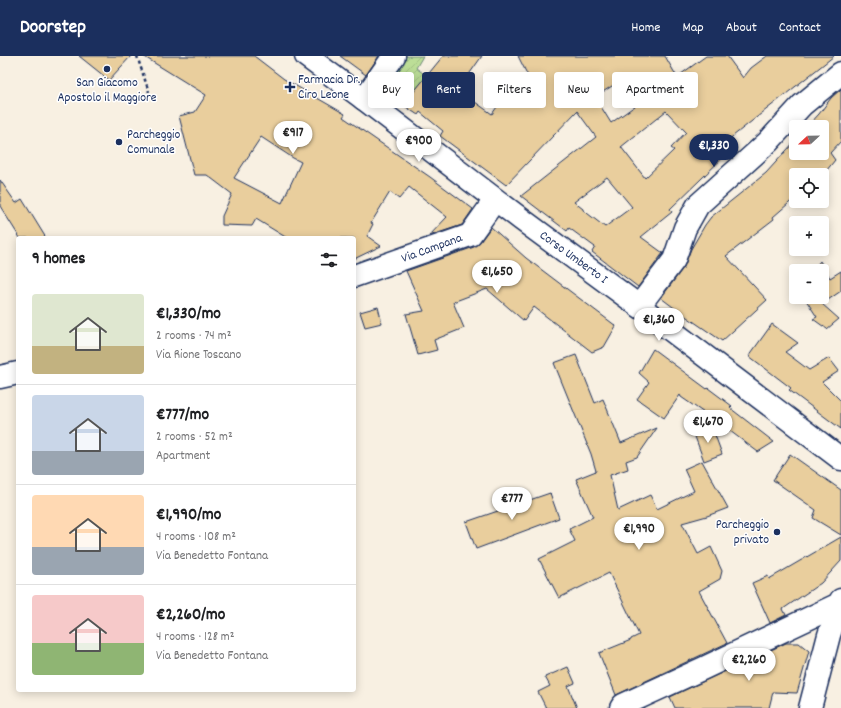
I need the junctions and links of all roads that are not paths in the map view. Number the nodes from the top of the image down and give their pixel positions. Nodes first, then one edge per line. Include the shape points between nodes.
1 (306, 56) edge
2 (394, 56) edge
3 (841, 73) edge
4 (364, 99) junction
5 (495, 200) junction
6 (356, 275) edge
7 (639, 306) junction
8 (16, 374) edge
9 (0, 378) edge
10 (841, 459) edge
11 (840, 602) edge
12 (829, 635) junction
13 (841, 658) edge
14 (621, 708) edge
15 (810, 708) edge

1 - 4 street, Corso Umberto I
2 - 4 street
3 - 7 street via 802,105 768,142 698,205 685,228 674,260
4 - 5 street, Corso Umberto I
5 - 6 street, Via Campana via 470,235
5 - 7 street, Corso Umberto I
7 - 10 street, Corso Umberto I
8 - 9 street
11 - 12 street
11 - 14 street
12 - 13 street
12 - 15 street

